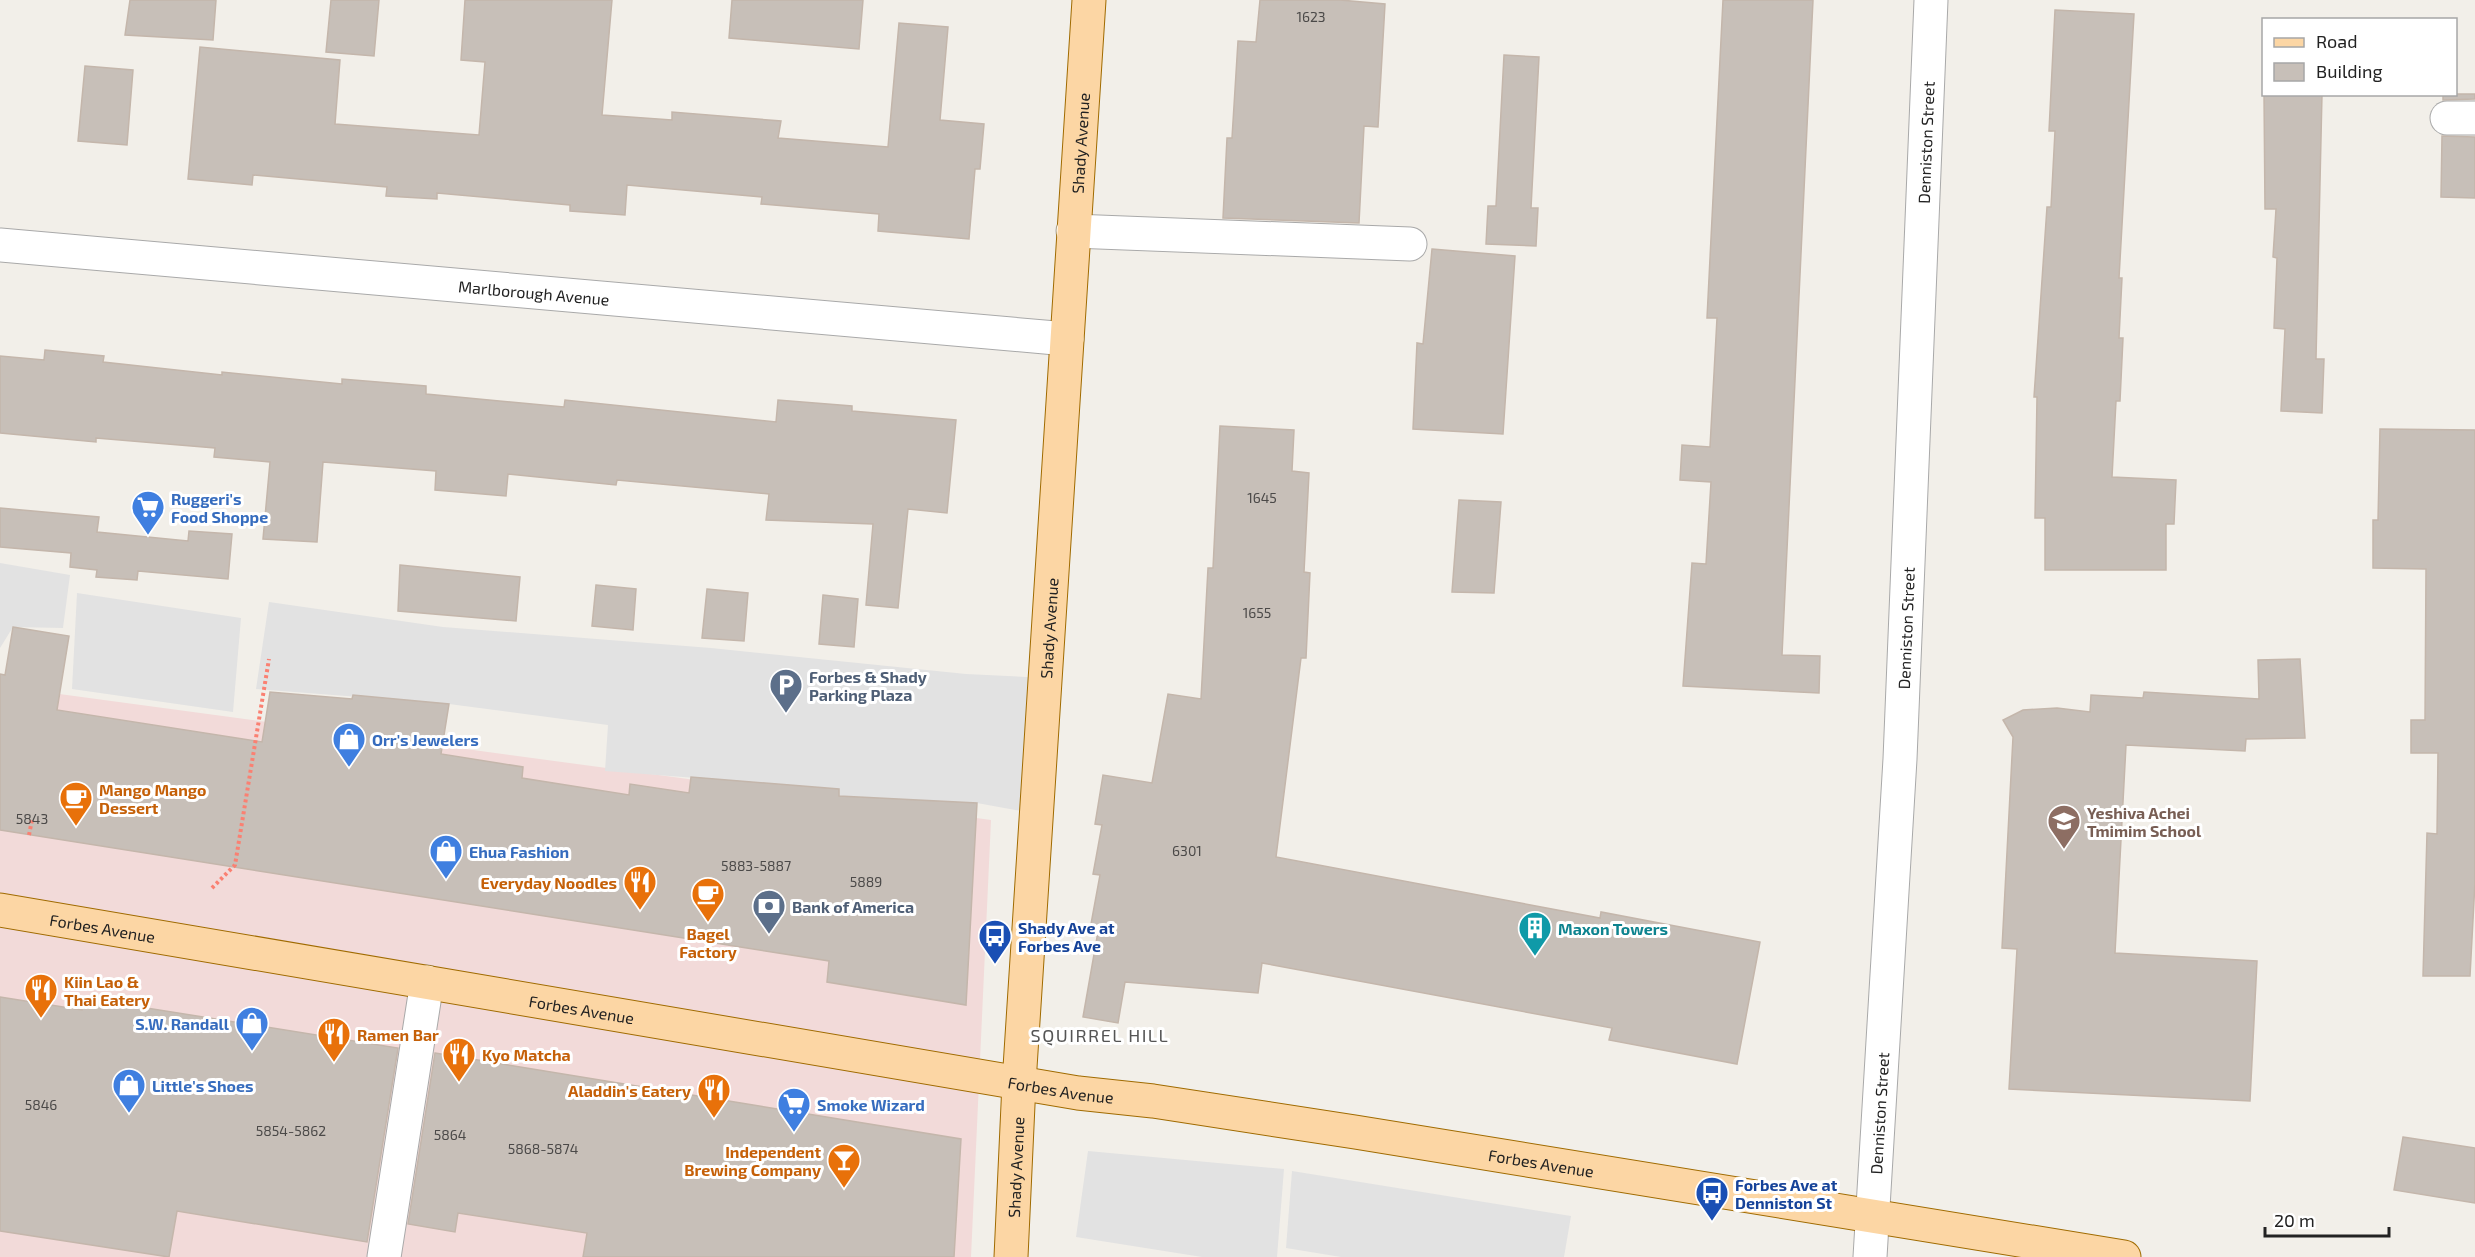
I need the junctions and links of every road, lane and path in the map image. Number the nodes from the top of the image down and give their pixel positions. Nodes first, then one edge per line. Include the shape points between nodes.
1 (1089, 0) edge
2 (1931, 0) edge
3 (1073, 231) junction
4 (1410, 244) dead end
5 (0, 245) edge
6 (1067, 339) junction
7 (269, 659) dead end
8 (32, 820) dead end
9 (29, 835) dead end
10 (212, 888) dead end
11 (0, 910) edge
12 (427, 982) junction
13 (1019, 1083) junction
14 (1873, 1217) junction
15 (384, 1257) edge
16 (1011, 1257) edge
17 (1870, 1257) edge
18 (2124, 1257) edge

1 - 3 main road, Shady Avenue
2 - 14 street, Denniston Street via 1900,759
3 - 4 street
3 - 6 main road, Shady Avenue
5 - 6 street, Marlborough Avenue
6 - 13 main road, Shady Avenue
7 - 10 path via 235,865
8 - 9 path
11 - 12 main road, Forbes Avenue
12 - 13 main road, Forbes Avenue
12 - 15 street
13 - 14 main road, Forbes Avenue via 1355,1132
13 - 16 main road, Shady Avenue
14 - 17 street, Denniston Street
14 - 18 main road, Forbes Avenue

